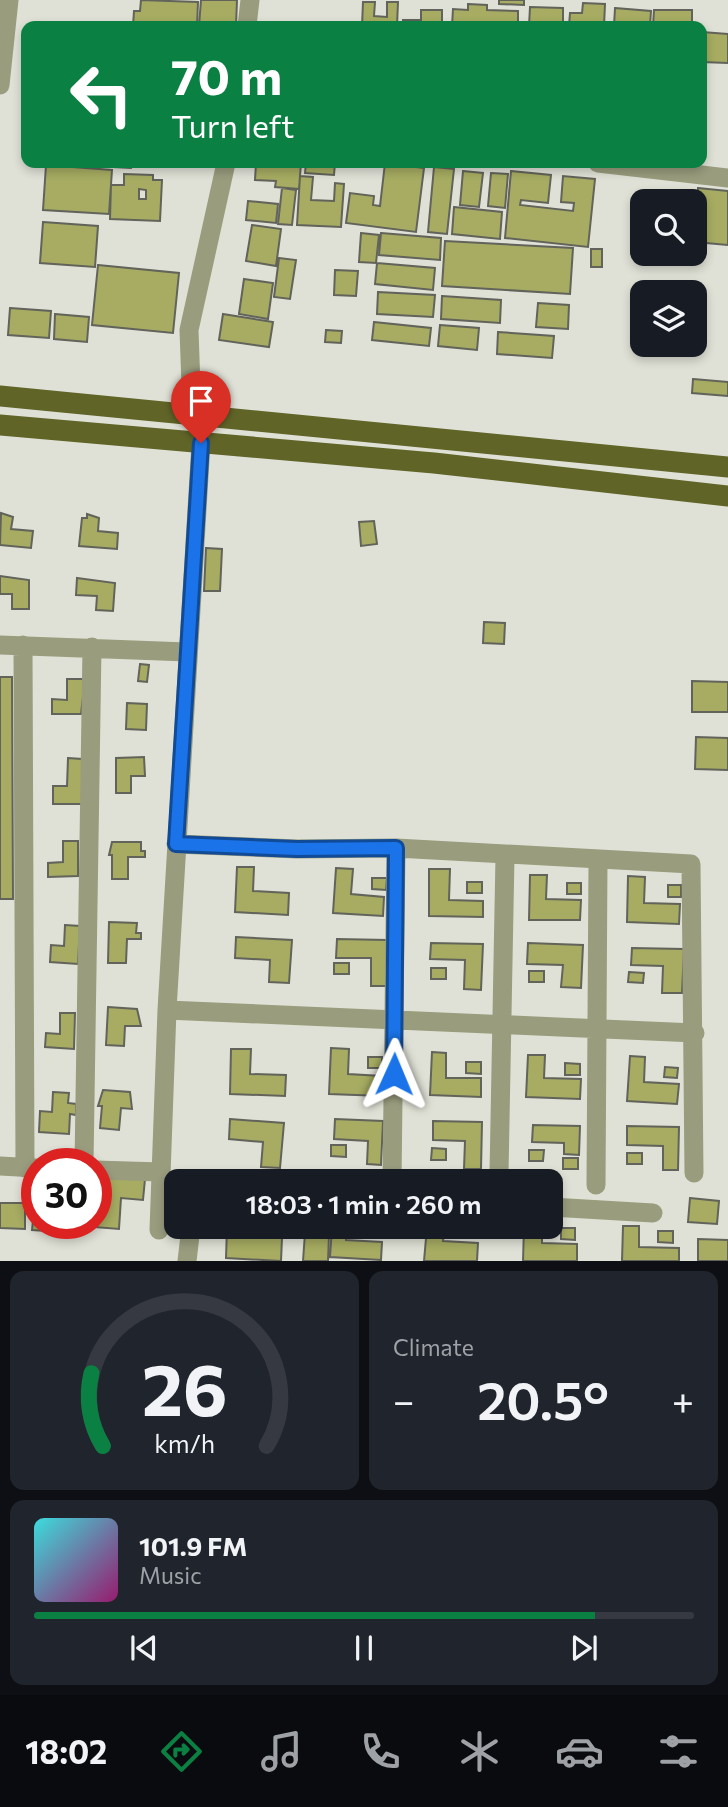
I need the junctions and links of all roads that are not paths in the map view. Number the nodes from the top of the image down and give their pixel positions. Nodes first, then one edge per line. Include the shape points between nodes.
1 (9, 0) edge
2 (250, 0) edge
3 (248, 21) edge
4 (0, 85) edge
5 (225, 168) edge
6 (641, 168) edge
7 (728, 178) edge
8 (0, 396) edge
9 (29, 399) junction
10 (192, 414) junction
11 (0, 425) edge
12 (26, 428) junction
13 (201, 443) junction
14 (728, 467) edge
15 (728, 496) edge
16 (0, 645) edge
17 (23, 645) junction
18 (92, 647) junction
19 (187, 652) junction
20 (176, 844) junction
21 (396, 848) junction
22 (505, 856) junction
23 (598, 861) junction
24 (167, 1010) junction
25 (395, 1020) junction
26 (502, 1024) junction
27 (596, 1029) junction
28 (695, 1033) junction
29 (31, 1148) edge
30 (84, 1148) edge
31 (0, 1166) edge
32 (21, 1167) edge
33 (392, 1169) edge
34 (499, 1169) edge
35 (112, 1170) edge
36 (161, 1172) junction
37 (694, 1173) dead end
38 (596, 1185) dead end
39 (563, 1208) edge
40 (653, 1213) dead end
41 (159, 1230) dead end
42 (190, 1239) edge
43 (187, 1261) edge

1 - 4 street
2 - 3 street
5 - 10 street via 189,330
6 - 7 street
8 - 9 main road
9 - 10 main road
9 - 12 main road
10 - 14 main road
11 - 12 main road
12 - 13 main road
13 - 15 main road
13 - 19 street
16 - 17 street
17 - 18 street
17 - 29 street
18 - 19 street
18 - 30 street
19 - 20 street
20 - 21 street
20 - 24 street
21 - 22 street
21 - 25 street
22 - 23 street
22 - 26 street
23 - 27 street
23 - 28 street via 691,864
24 - 25 street
24 - 36 street
25 - 26 street
25 - 33 street
26 - 27 street
26 - 34 street
27 - 28 street
27 - 38 street
28 - 37 street
31 - 32 street
35 - 36 street
36 - 41 street
39 - 40 street
42 - 43 street

